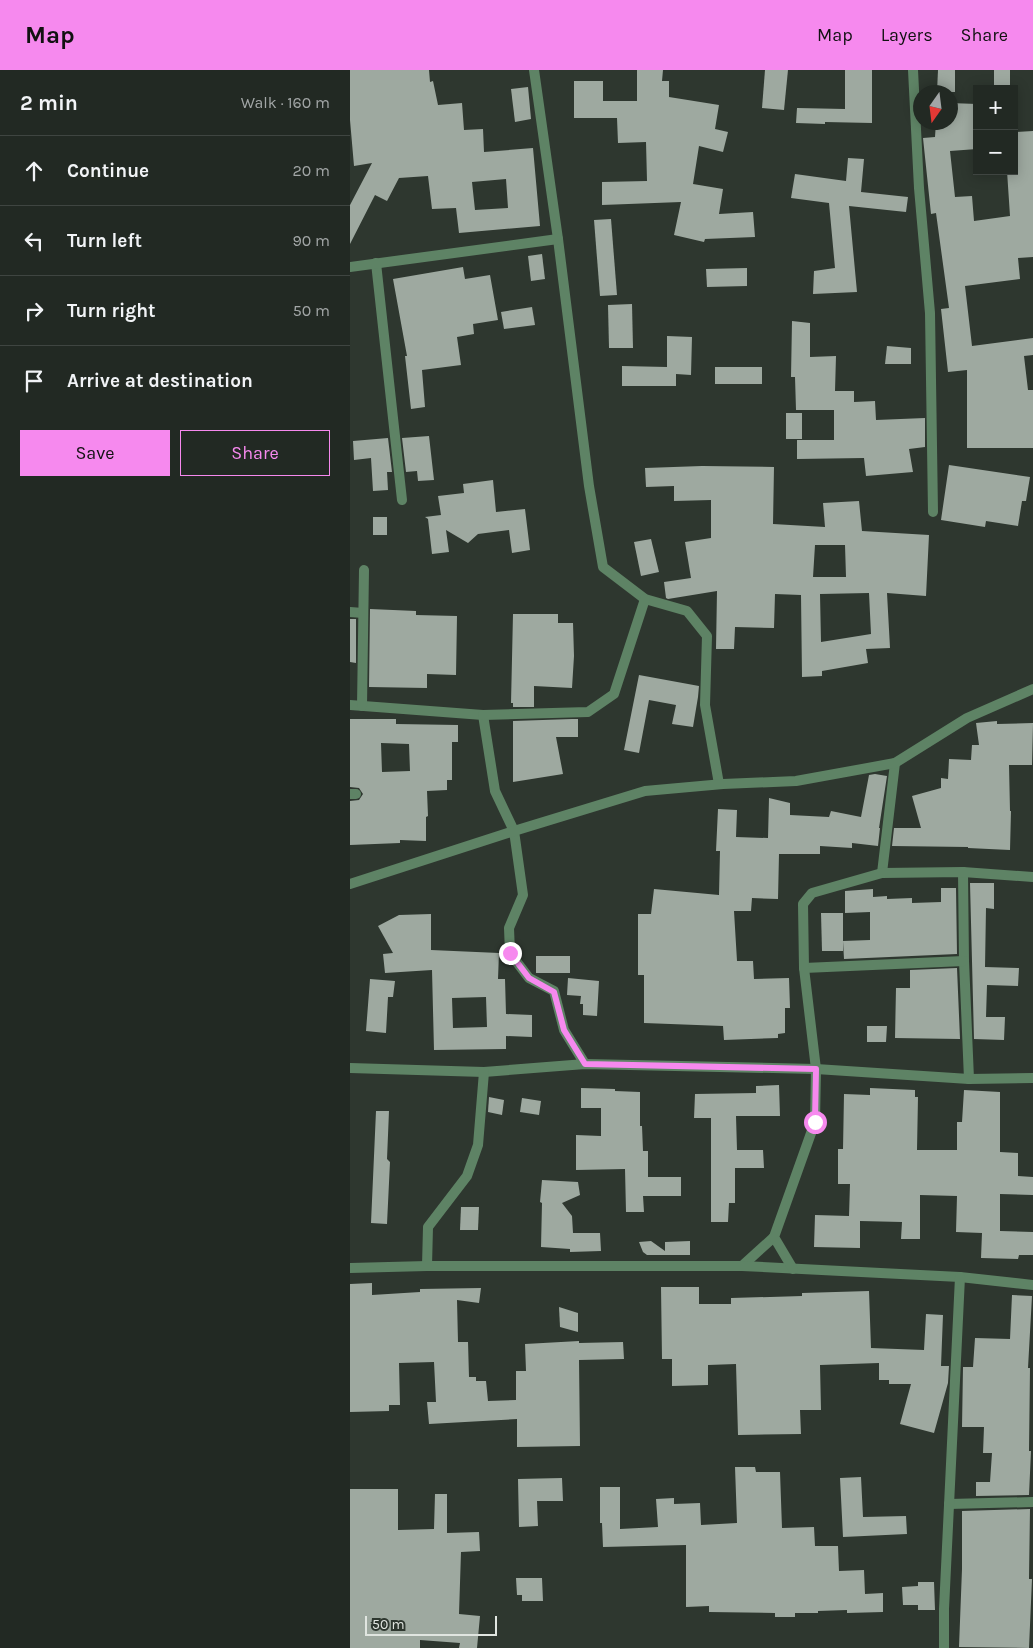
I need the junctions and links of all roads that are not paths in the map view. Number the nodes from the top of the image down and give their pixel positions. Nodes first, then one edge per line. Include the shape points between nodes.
1 (534, 70) edge
2 (913, 70) edge
3 (558, 240) junction
4 (376, 263) junction
5 (350, 267) edge
6 (402, 500) dead end
7 (933, 512) dead end
8 (364, 570) dead end
9 (645, 599) junction
10 (350, 612) edge
11 (363, 613) junction
12 (1033, 689) edge
13 (350, 705) edge
14 (362, 706) junction
15 (483, 715) junction
16 (895, 763) junction
17 (719, 784) junction
18 (514, 831) junction
19 (963, 872) junction
20 (882, 873) junction
21 (1033, 877) edge
22 (350, 884) edge
23 (964, 961) junction
24 (804, 968) junction
25 (585, 1064) junction
26 (350, 1068) edge
27 (816, 1069) junction
28 (484, 1072) junction
29 (1033, 1078) edge
30 (969, 1079) junction
31 (774, 1237) junction
32 (427, 1266) junction
33 (742, 1266) junction
34 (350, 1268) edge
35 (793, 1269) junction
36 (960, 1277) junction
37 (1033, 1285) edge
38 (1033, 1502) edge
39 (949, 1504) junction
40 (944, 1648) edge

1 - 3 street
2 - 7 street via 930,313
3 - 4 street
3 - 9 street via 589,486 603,567
4 - 5 street
4 - 6 street
8 - 11 street
9 - 15 street via 614,694 588,712
9 - 17 street via 687,611 707,636 705,705
10 - 11 street
11 - 14 street
12 - 16 street via 967,718
13 - 14 street
14 - 15 street
15 - 18 street via 495,791
16 - 17 street via 796,781
16 - 20 street
17 - 18 street via 645,791
18 - 22 street
18 - 25 street via 523,895 509,928 510,953 529,978 554,992 564,1030
19 - 20 street
19 - 21 street
19 - 23 street
20 - 24 street via 812,892 803,904
23 - 24 street
23 - 30 street
24 - 27 street
25 - 27 street
25 - 28 street
26 - 28 street
27 - 30 street
27 - 31 street via 815,1122
28 - 32 street via 478,1145 467,1176 428,1227
29 - 30 street
31 - 33 street
31 - 35 street
32 - 33 street
32 - 34 street
33 - 35 street
35 - 36 street
36 - 37 street
36 - 39 street
38 - 39 street
39 - 40 street

